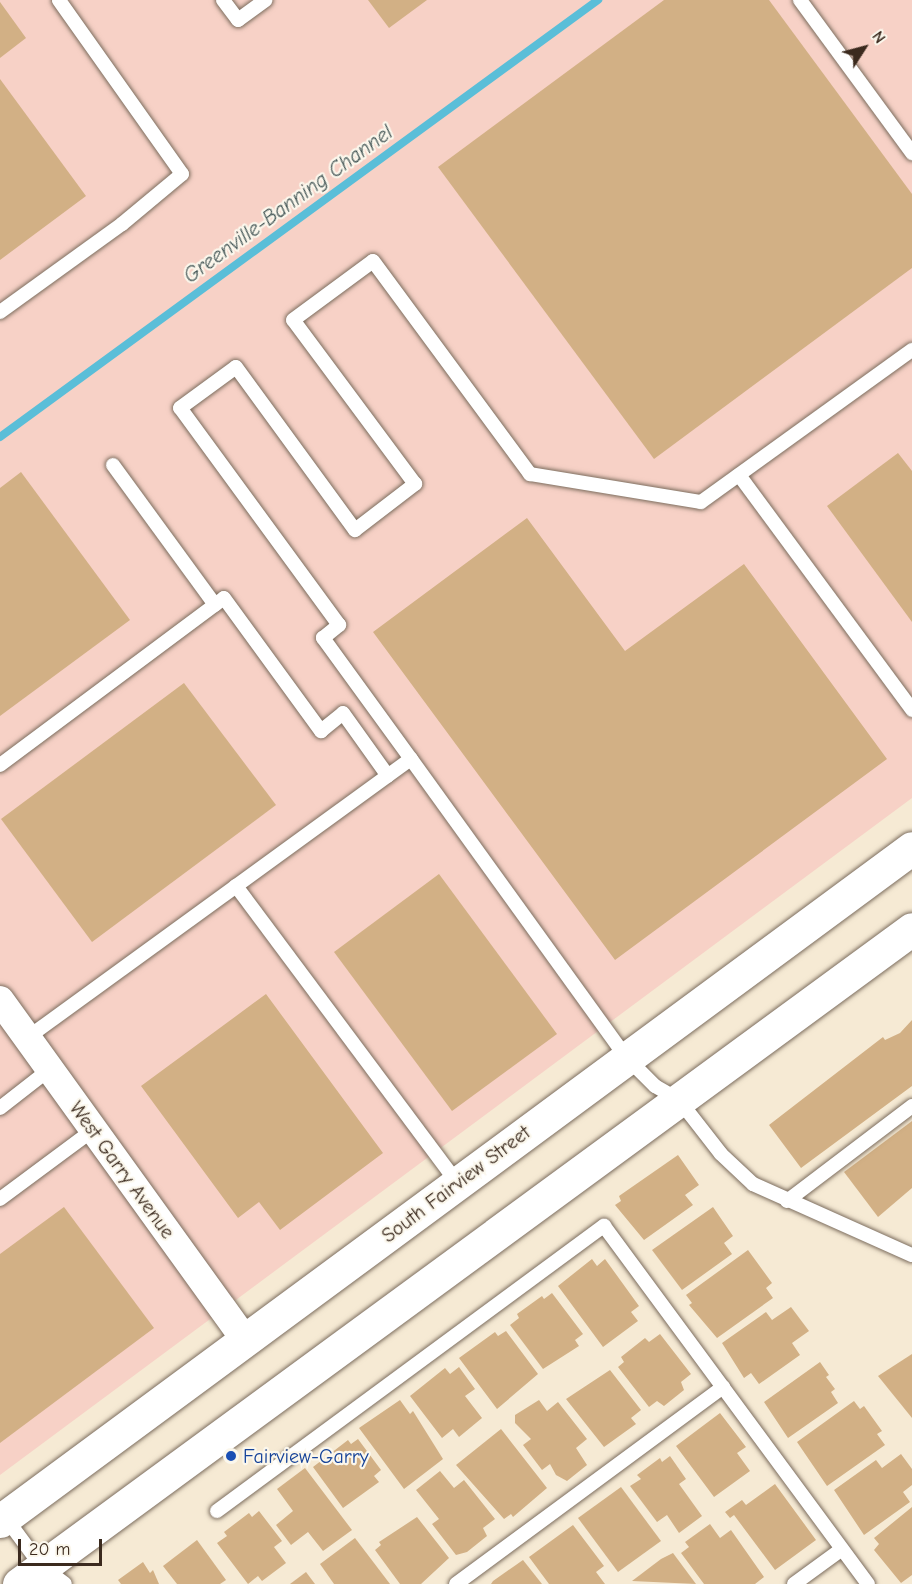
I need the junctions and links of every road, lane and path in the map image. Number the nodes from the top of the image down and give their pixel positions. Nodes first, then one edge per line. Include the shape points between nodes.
1 (59, 0) edge
2 (223, 0) edge
3 (266, 0) edge
4 (800, 0) edge
5 (912, 153) edge
6 (0, 312) edge
7 (912, 350) edge
8 (113, 465) dead end
9 (739, 475) junction
10 (215, 605) junction
11 (912, 710) edge
12 (411, 759) junction
13 (0, 765) edge
14 (388, 776) junction
15 (912, 848) edge
16 (236, 886) junction
17 (912, 929) edge
18 (0, 1000) edge
19 (27, 1038) junction
20 (626, 1057) junction
21 (50, 1069) junction
22 (679, 1100) junction
23 (912, 1106) edge
24 (0, 1108) edge
25 (93, 1130) junction
26 (457, 1184) junction
27 (0, 1199) edge
28 (788, 1201) junction
29 (912, 1255) edge
30 (245, 1340) junction
31 (723, 1387) junction
32 (217, 1511) dead end
33 (3, 1519) edge
34 (842, 1549) junction
35 (44, 1580) edge
36 (456, 1584) edge
37 (794, 1584) edge
38 (868, 1584) edge

1 - 6 lane via 182,174 122,224
2 - 3 lane via 238,20
4 - 5 lane
7 - 9 lane
8 - 10 lane
9 - 11 lane
9 - 12 lane via 701,502 530,474 373,261 293,320 415,484 363,524 355,530 236,367 180,408 339,625 323,638
10 - 13 lane
10 - 14 lane via 224,598 321,731 343,713
12 - 14 lane
12 - 20 lane
14 - 16 lane
15 - 20 main road, South Fairview Street
16 - 19 lane
16 - 26 lane
17 - 22 main road
18 - 19 street, West Garry Avenue
19 - 21 street, West Garry Avenue
20 - 22 lane via 655,1086
20 - 26 main road, South Fairview Street
21 - 24 lane
21 - 25 street, West Garry Avenue
22 - 28 lane via 729,1162 753,1184
22 - 35 main road
23 - 28 lane
25 - 27 lane
25 - 30 street, West Garry Avenue
26 - 30 main road, South Fairview Street
28 - 29 lane
30 - 33 main road, South Fairview Street
31 - 32 lane via 604,1226
31 - 34 lane
31 - 36 lane
33 - 35 lane
34 - 37 lane
34 - 38 lane

